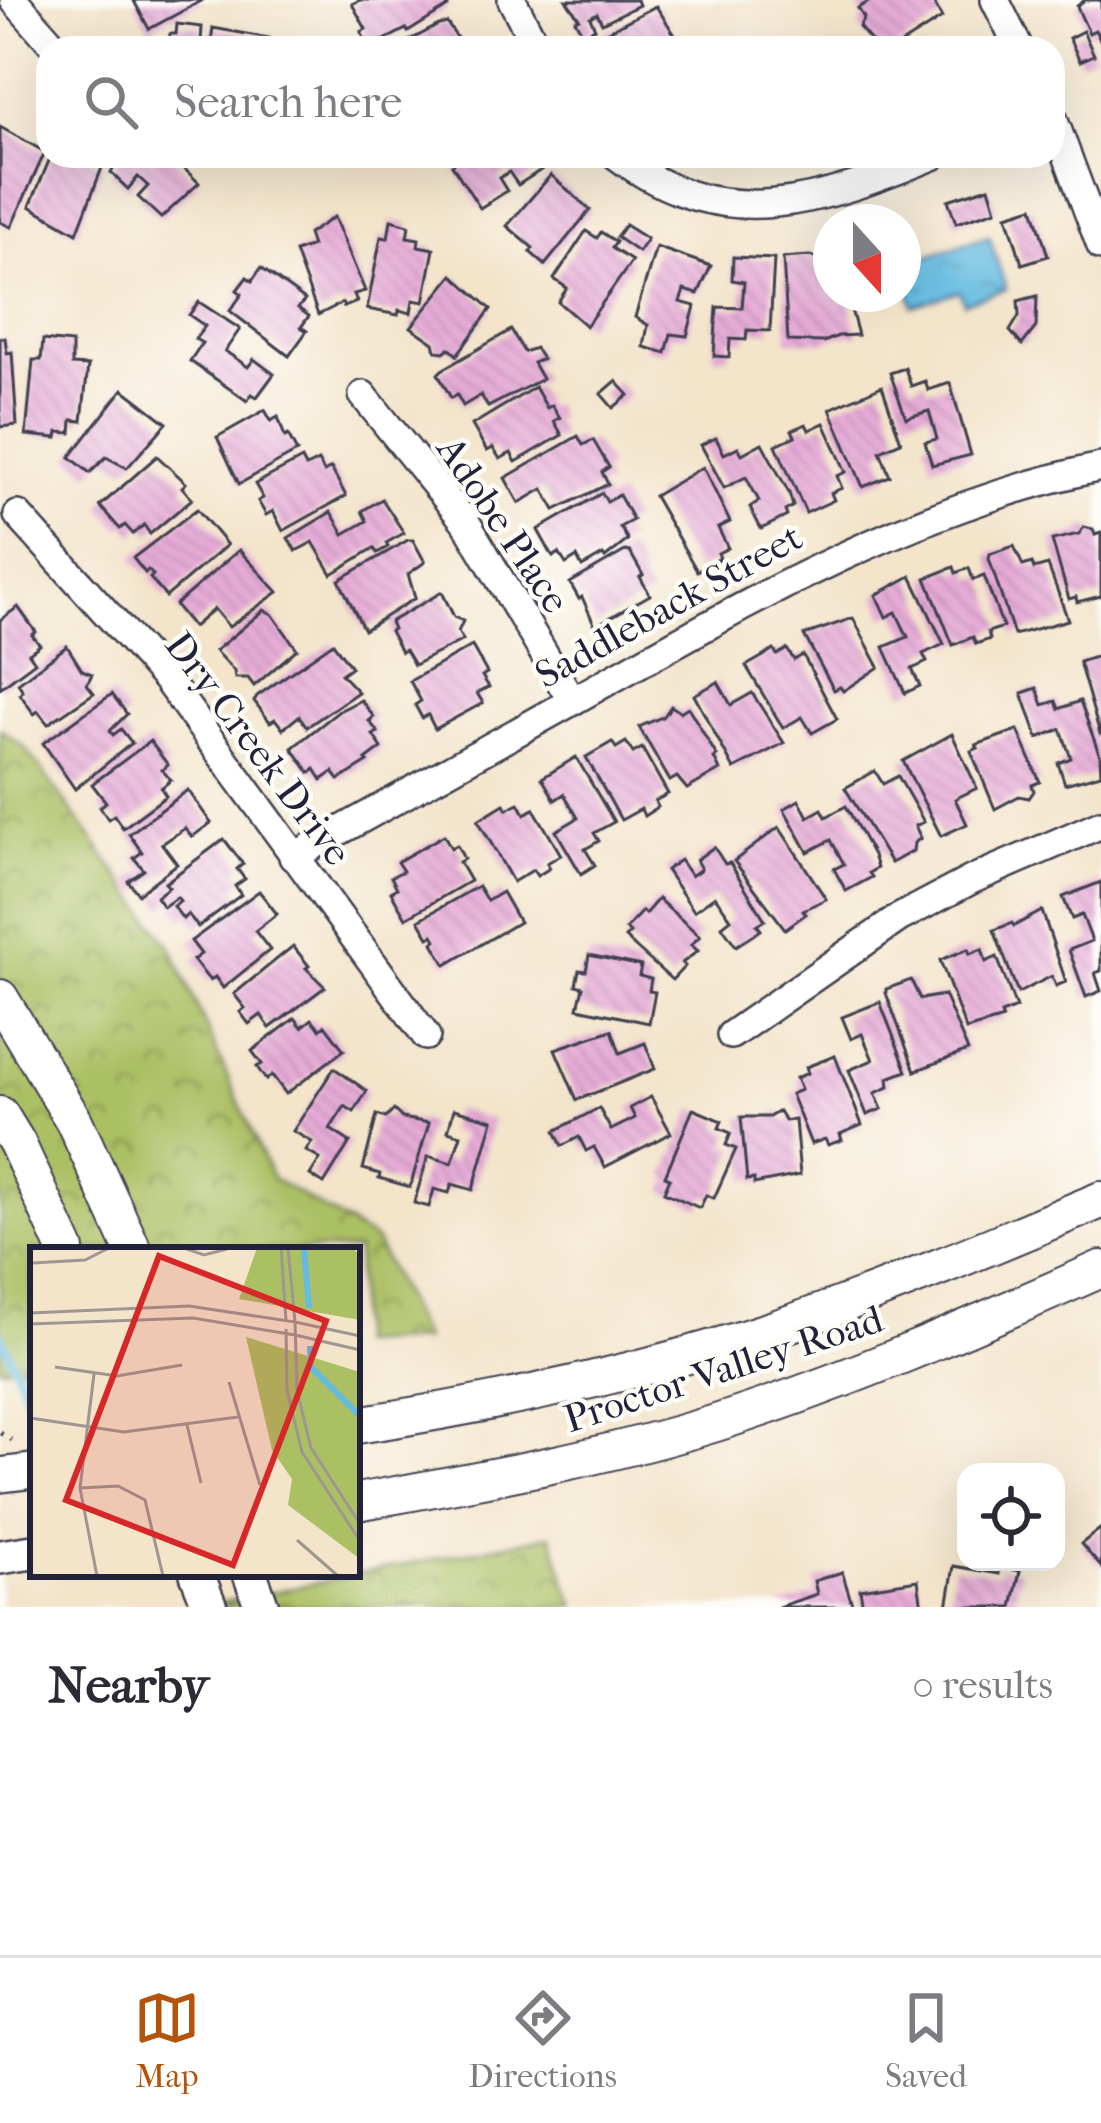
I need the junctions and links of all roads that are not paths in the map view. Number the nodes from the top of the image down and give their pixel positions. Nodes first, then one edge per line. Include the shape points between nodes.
1 (14, 0) edge
2 (512, 0) edge
3 (995, 0) edge
4 (46, 36) edge
5 (531, 36) edge
6 (1013, 36) edge
7 (1065, 150) edge
8 (636, 168) edge
9 (902, 168) edge
10 (1101, 246) edge
11 (363, 395) dead end
12 (1101, 467) edge
13 (18, 515) dead end
14 (572, 701) junction
15 (1101, 824) edge
16 (293, 857) junction
17 (0, 998) edge
18 (731, 1035) dead end
19 (426, 1036) dead end
20 (0, 1115) edge
21 (1101, 1200) edge
22 (65, 1247) edge
23 (132, 1247) edge
24 (1101, 1269) edge
25 (360, 1424) edge
26 (30, 1471) edge
27 (0, 1475) edge
28 (360, 1501) edge
29 (30, 1552) edge
30 (0, 1557) edge
31 (198, 1577) edge
32 (251, 1577) edge
33 (210, 1607) edge
34 (262, 1607) edge

1 - 4 street
2 - 5 street
3 - 6 street
7 - 10 street
8 - 9 street via 691,196 757,204 829,196
11 - 14 street, Adobe Place via 467,524
12 - 14 street, Saddleback Street via 985,497 852,549
13 - 16 street, Dry Creek Drive via 166,679
14 - 16 street, Saddleback Street
15 - 18 street via 899,918
16 - 19 street, Dry Creek Drive
17 - 23 main road via 74,1120
20 - 22 main road
21 - 25 main road, Proctor Valley Road via 773,1329 614,1374
24 - 28 main road, Proctor Valley Road via 931,1344 713,1424 531,1471
26 - 27 street
29 - 30 street
31 - 33 street
32 - 34 street

